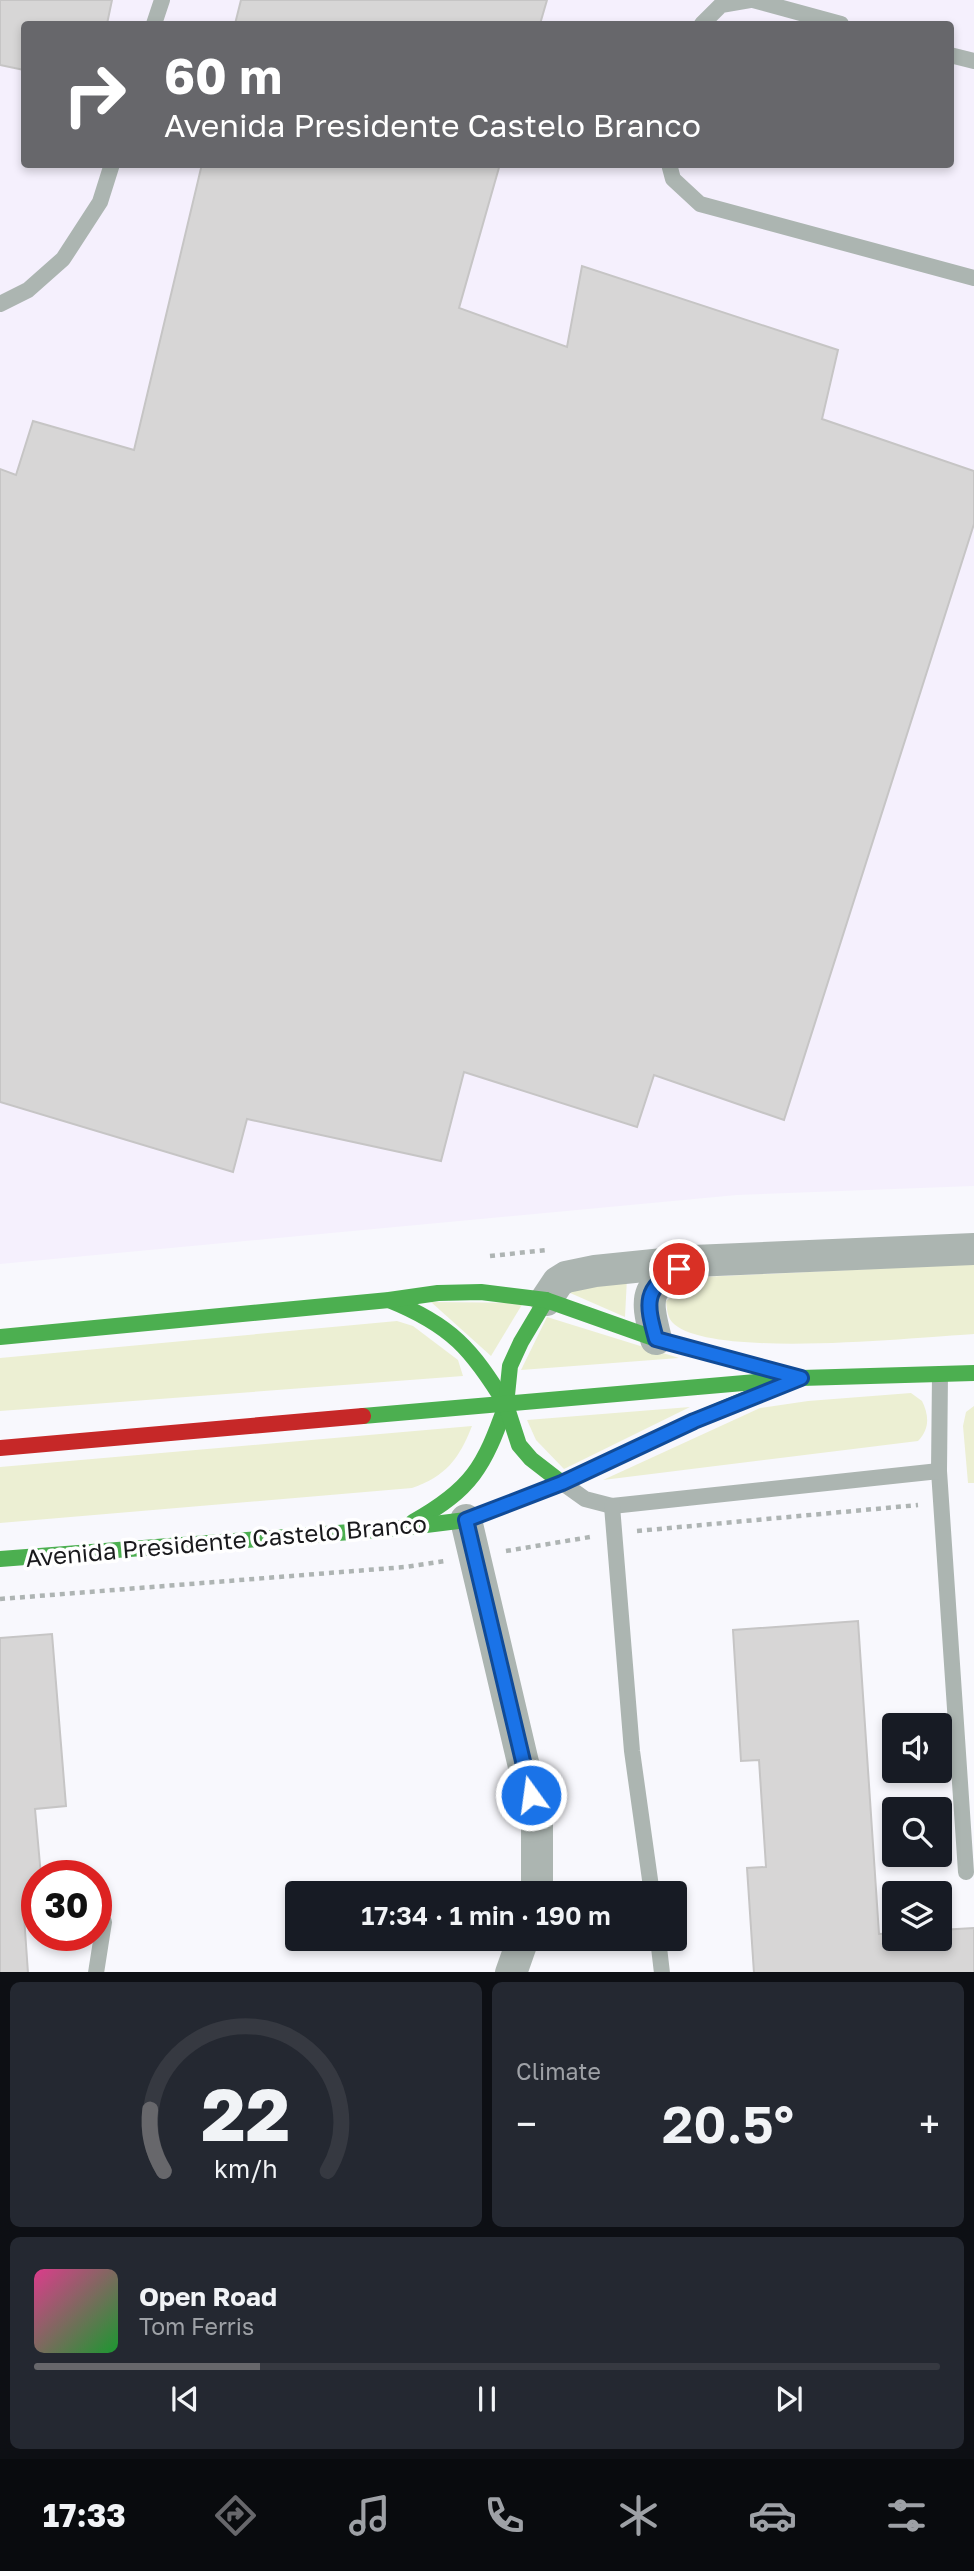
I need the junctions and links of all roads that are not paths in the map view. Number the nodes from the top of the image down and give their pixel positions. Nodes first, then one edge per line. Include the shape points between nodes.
1 (162, 0) edge
2 (751, 0) edge
3 (155, 21) edge
4 (705, 21) edge
5 (830, 21) edge
6 (954, 56) edge
7 (974, 61) edge
8 (111, 168) edge
9 (670, 168) edge
10 (974, 278) edge
11 (0, 304) edge
12 (974, 1249) edge
13 (693, 1261) junction
14 (389, 1300) junction
15 (546, 1300) junction
16 (0, 1337) edge
17 (656, 1339) junction
18 (940, 1372) junction
19 (974, 1373) edge
20 (801, 1378) junction
21 (506, 1405) junction
22 (0, 1448) edge
23 (939, 1471) junction
24 (562, 1483) junction
25 (612, 1506) junction
26 (466, 1520) junction
27 (402, 1528) junction
28 (0, 1559) edge
29 (966, 1872) dead end
30 (537, 1881) edge
31 (650, 1881) edge
32 (99, 1951) edge
33 (518, 1951) edge
34 (660, 1951) edge
35 (96, 1972) edge
36 (510, 1972) edge
37 (663, 1972) edge

1 - 3 lane
2 - 4 lane via 721,5
2 - 5 lane
6 - 7 lane
8 - 11 lane via 100,202 63,259 29,290
9 - 10 lane via 673,179 700,204
12 - 13 street
13 - 15 street via 580,1274 558,1282
13 - 17 street via 666,1276 652,1291 649,1311
14 - 15 main road, Avenida Presidente Castelo Branco via 481,1292
14 - 16 main road, Avenida Presidente Castelo Branco
14 - 21 main road via 422,1312 457,1337 481,1364
15 - 17 main road, Avenida Presidente Castelo Branco
15 - 21 main road via 510,1366
17 - 20 main road, Avenida Presidente Castelo Branco
18 - 19 main road, Avenida Presidente Castelo Branco
18 - 20 main road, Avenida Presidente Castelo Branco
18 - 23 lane
20 - 21 main road, Avenida Presidente Castelo Branco
20 - 24 main road, Avenida Presidente Castelo Branco via 694,1421
21 - 22 main road, Avenida Presidente Castelo Branco
21 - 24 main road via 519,1445
21 - 27 main road via 489,1452 470,1484 444,1506
23 - 25 lane
23 - 29 lane
24 - 25 lane via 585,1499
24 - 26 main road, Avenida Presidente Castelo Branco
25 - 31 lane via 632,1751
26 - 27 main road, Avenida Presidente Castelo Branco
26 - 30 street via 537,1822
27 - 28 main road, Avenida Presidente Castelo Branco
32 - 35 lane
33 - 36 street
34 - 37 lane

